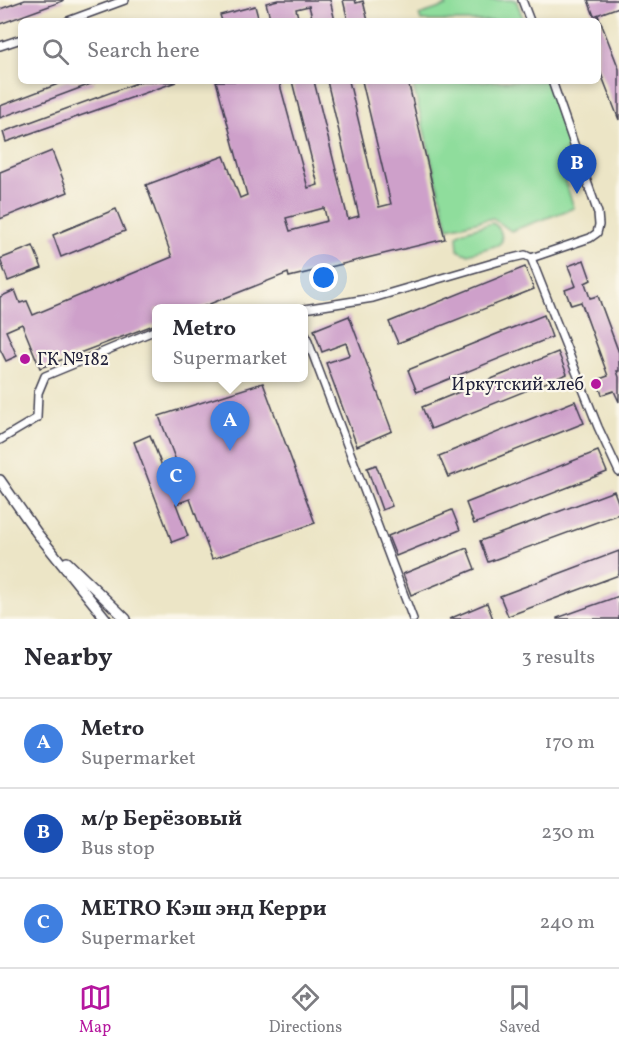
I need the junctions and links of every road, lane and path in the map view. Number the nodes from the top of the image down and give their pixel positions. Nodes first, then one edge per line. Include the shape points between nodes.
1 (125, 0) edge
2 (522, 0) edge
3 (76, 18) edge
4 (529, 18) edge
5 (18, 40) edge
6 (0, 46) edge
7 (553, 84) edge
8 (531, 258) junction
9 (308, 308) edge
10 (152, 332) edge
11 (308, 344) edge
12 (0, 440) edge
13 (619, 472) edge
14 (0, 480) edge
15 (37, 533) junction
16 (106, 619) edge
17 (126, 619) edge
18 (413, 619) edge

1 - 3 street
2 - 4 street
5 - 6 street
7 - 8 street via 592,193 599,225 590,238
8 - 9 street via 525,255 500,261 374,298
8 - 13 street
10 - 12 street via 45,376 38,393 37,418
11 - 18 street
14 - 15 main road
15 - 16 main road
15 - 17 main road

